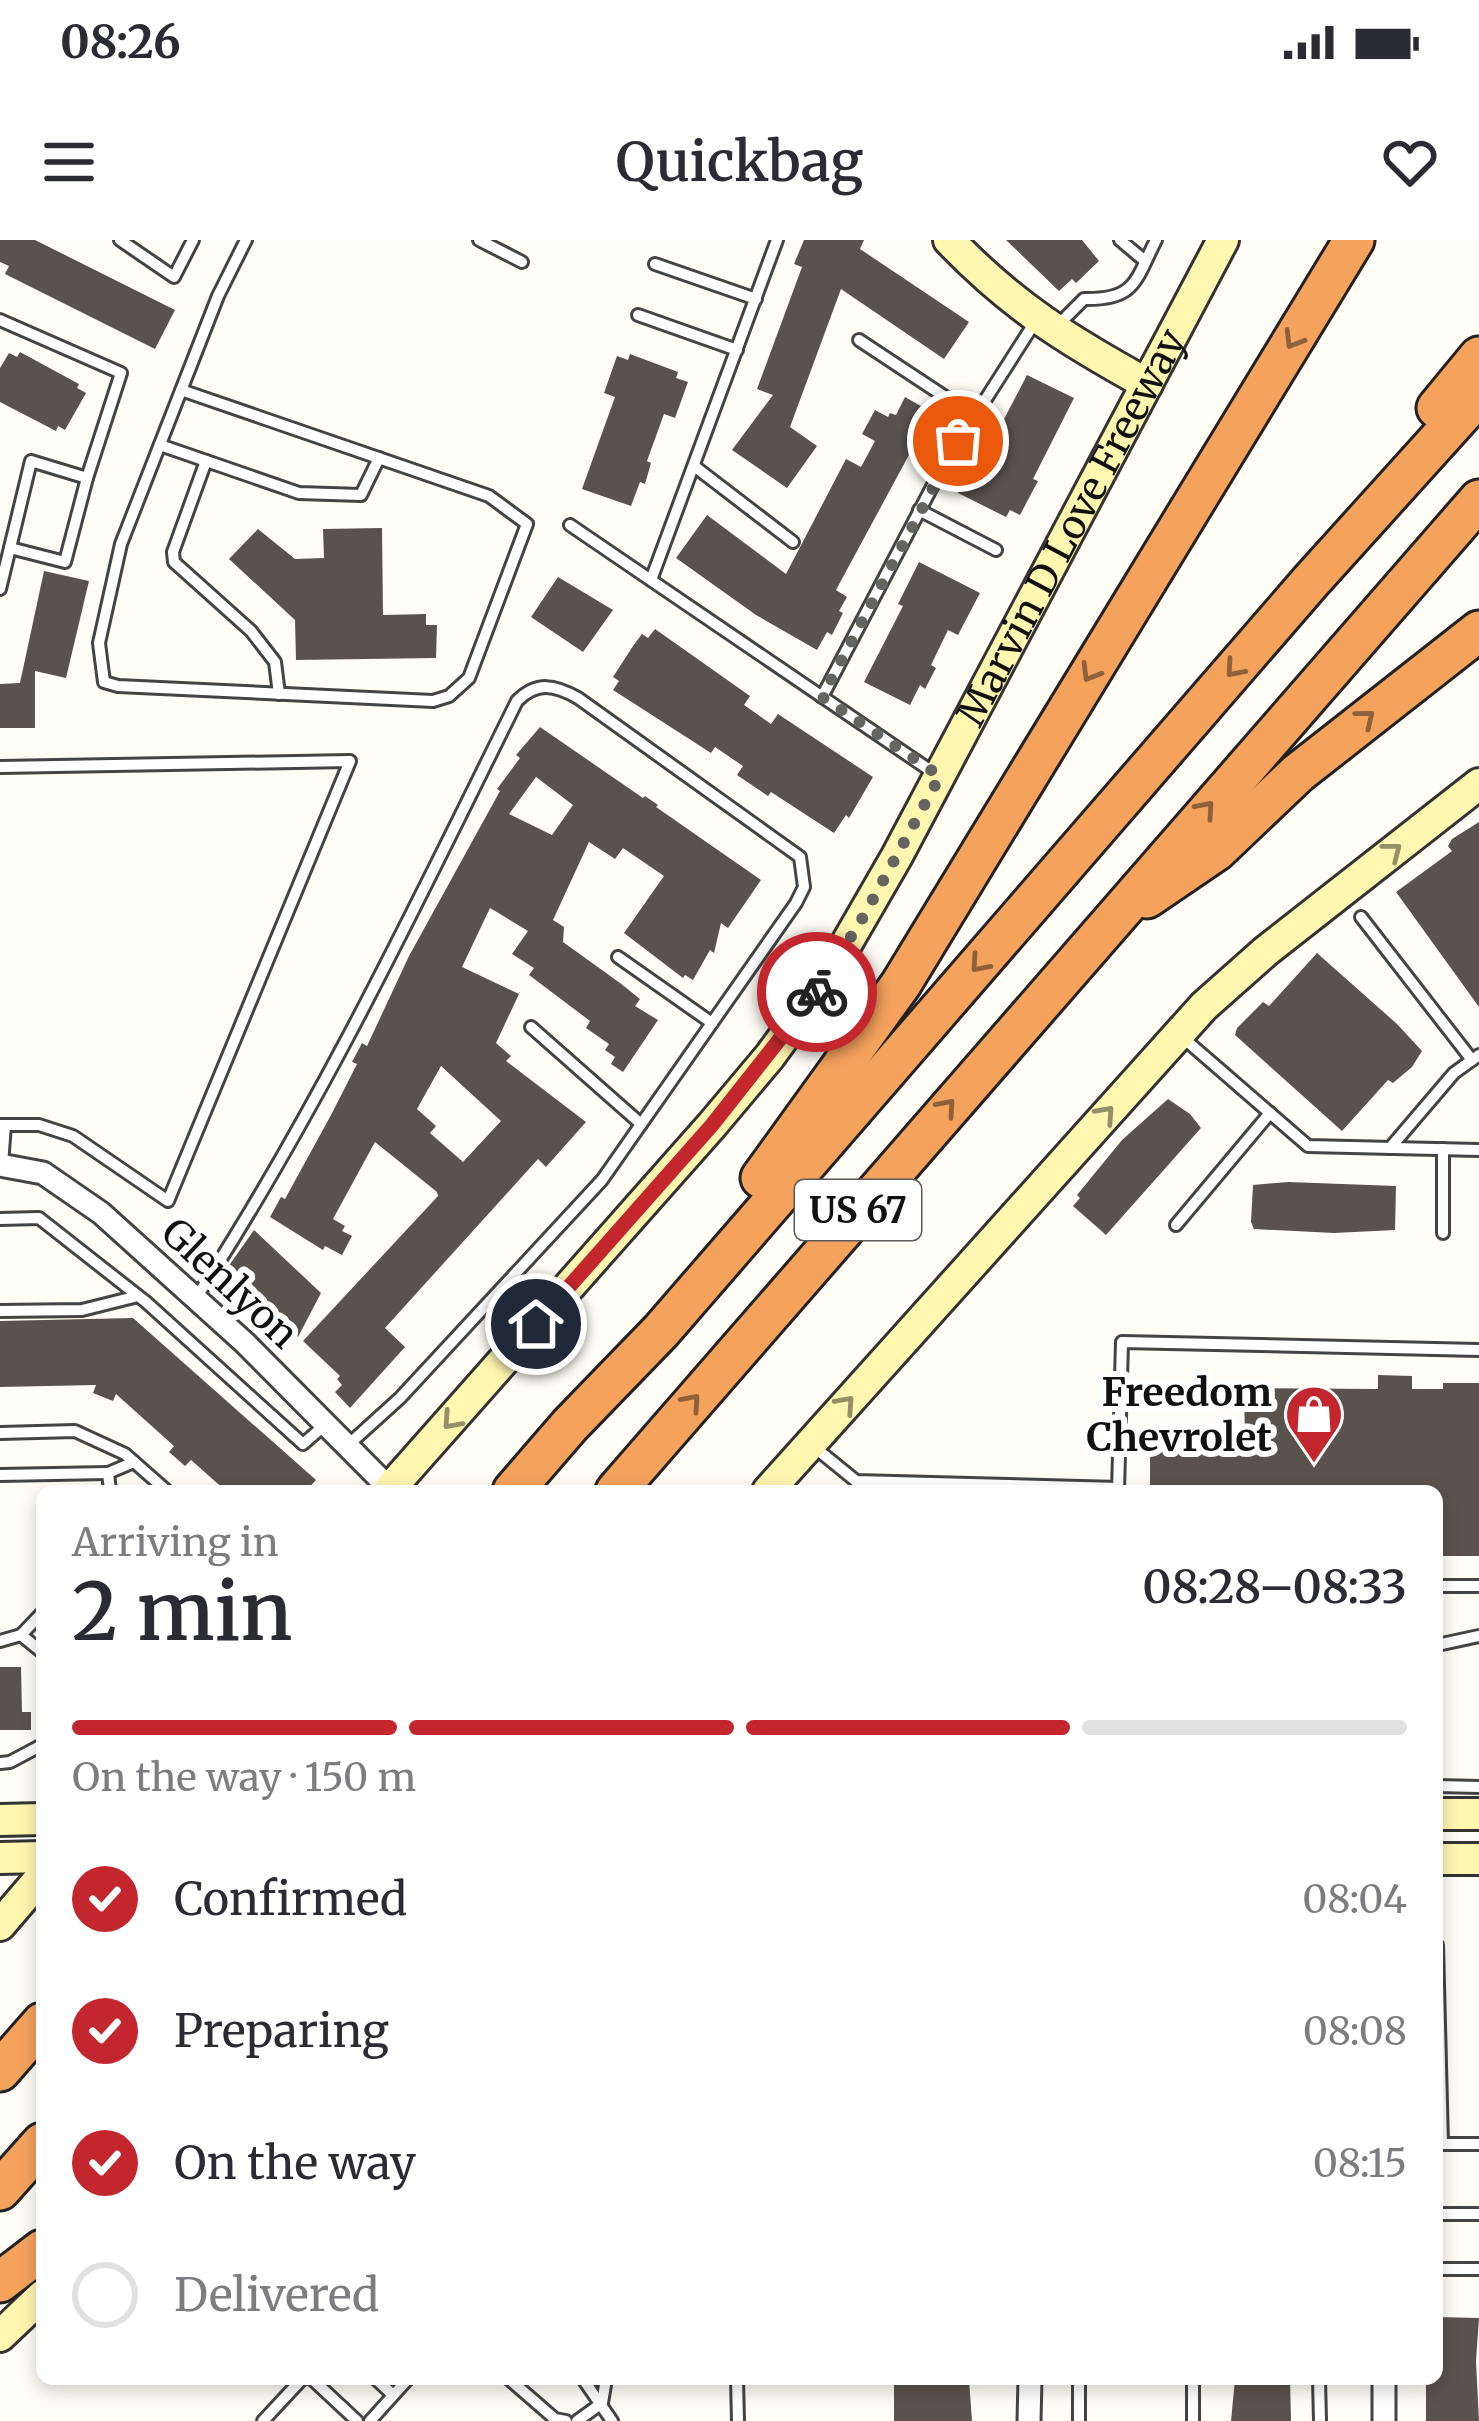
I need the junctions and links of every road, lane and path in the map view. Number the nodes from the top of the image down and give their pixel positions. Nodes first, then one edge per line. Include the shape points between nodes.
1 (120, 240) edge
2 (193, 240) edge
3 (246, 240) edge
4 (479, 240) edge
5 (777, 240) edge
6 (949, 240) edge
7 (1120, 240) edge
8 (1156, 240) edge
9 (1223, 240) edge
10 (1354, 240) edge
11 (522, 262) dead end
12 (1145, 262) junction
13 (655, 264) dead end
14 (756, 299) junction
15 (638, 315) dead end
16 (0, 320) edge
17 (1046, 326) junction
18 (860, 340) dead end
19 (737, 350) junction
20 (1479, 357) edge
21 (1147, 384) junction
22 (181, 390) junction
23 (1479, 395) edge
24 (974, 416) junction
25 (160, 445) junction
26 (379, 458) junction
27 (206, 461) junction
28 (694, 466) junction
29 (87, 478) junction
30 (1479, 500) edge
31 (919, 510) junction
32 (570, 525) dead end
33 (793, 542) dead end
34 (10, 548) junction
35 (996, 550) dead end
36 (651, 580) junction
37 (1311, 581) junction
38 (0, 589) edge
39 (1479, 631) edge
40 (279, 694) junction
41 (822, 697) junction
42 (0, 767) edge
43 (940, 776) junction
44 (1479, 784) edge
45 (1361, 917) dead end
46 (1102, 929) junction
47 (618, 957) dead end
48 (712, 1022) junction
49 (531, 1027) dead end
50 (1179, 1034) junction
51 (1476, 1058) edge
52 (1270, 1113) junction
53 (641, 1124) junction
54 (2, 1125) edge
55 (1390, 1148) junction
56 (1443, 1149) junction
57 (1479, 1150) edge
58 (1, 1165) edge
59 (0, 1219) edge
60 (1176, 1225) dead end
61 (1443, 1233) dead end
62 (138, 1296) junction
63 (196, 1298) junction
64 (0, 1311) edge
65 (1479, 1350) edge
66 (326, 1424) junction
67 (570, 1425) junction
68 (0, 1432) edge
69 (810, 1444) junction
70 (347, 1446) junction
71 (134, 1462) junction
72 (108, 1473) junction
73 (0, 1475) edge
74 (109, 1485) edge
75 (159, 1485) edge
76 (384, 1485) edge
77 (393, 1485) edge
78 (518, 1485) edge
79 (621, 1485) edge
80 (773, 1485) edge
81 (972, 1485) edge
82 (1118, 1485) edge
83 (1443, 1586) edge
84 (1479, 1586) edge
85 (36, 1619) edge
86 (21, 1635) junction
87 (1479, 1636) edge
88 (0, 1641) edge
89 (1443, 1644) edge
90 (36, 1647) edge
91 (36, 1748) edge
92 (0, 1763) edge
93 (1443, 1786) edge
94 (1479, 1787) edge
95 (1443, 1814) edge
96 (1479, 1814) edge
97 (36, 1819) edge
98 (0, 1820) edge
99 (36, 1857) edge
100 (0, 1858) edge
101 (1443, 1858) edge
102 (1479, 1859) edge
103 (36, 1883) edge
104 (0, 1925) edge
105 (36, 2031) edge
106 (0, 2071) edge
107 (1443, 2144) edge
108 (1479, 2144) edge
109 (36, 2150) edge
110 (0, 2190) edge
111 (1443, 2214) edge
112 (1479, 2215) edge
113 (36, 2255) edge
114 (1443, 2269) edge
115 (1479, 2269) edge
116 (0, 2282) edge
117 (36, 2302) edge
118 (0, 2336) edge
119 (296, 2385) edge
120 (319, 2385) edge
121 (382, 2385) edge
122 (402, 2385) edge
123 (516, 2385) edge
124 (588, 2385) edge
125 (605, 2385) edge
126 (737, 2385) edge
127 (1030, 2385) edge
128 (1079, 2385) edge
129 (1193, 2385) edge
130 (1319, 2385) edge
131 (1384, 2385) edge
132 (393, 2395) junction
133 (602, 2403) junction
134 (263, 2421) edge
135 (358, 2421) edge
136 (370, 2421) edge
137 (566, 2421) edge
138 (577, 2421) edge
139 (612, 2421) edge
140 (738, 2421) edge
141 (1029, 2421) edge
142 (1079, 2421) edge
143 (1193, 2421) edge
144 (1320, 2421) edge
145 (1384, 2421) edge

1 - 2 lane via 174,277
3 - 22 lane
4 - 11 lane
5 - 14 lane
6 - 17 main road
7 - 12 lane
8 - 12 lane
9 - 21 main road, Marvin D Love Freeway
10 -> 67 highway via 901,984
12 - 17 lane via 1120,297 1084,299
13 - 14 lane
14 - 19 lane
15 - 19 lane
16 - 29 lane via 121,373
17 - 21 main road
17 - 24 lane
18 - 24 lane
19 - 28 lane
20 - 37 highway via 1386,467
21 - 43 main road, Marvin D Love Freeway
22 - 25 lane
22 - 26 lane
23 - 37 highway, US 67
24 - 31 lane
25 - 27 lane
25 - 40 lane via 121,544 99,644 104,682
26 - 27 lane via 361,495 298,493
26 - 40 lane via 489,496 527,524 469,678 433,701
27 - 40 lane via 174,562 275,662
28 - 33 lane
28 - 36 lane
29 - 34 lane via 65,562
29 - 34 lane via 31,461
46 -> 30 highway, US 67
31 - 35 lane
31 - 41 lane
32 - 36 lane
34 - 38 lane
36 - 41 lane
37 -> 67 highway, US 67 via 662,1331
46 -> 39 highway via 1216,851 1298,773
41 - 43 lane
42 - 54 lane via 350,761 167,1202 73,1136
43 -> 77 main road, Marvin D Love Freeway via 826,979 770,1056
50 -> 44 main road via 1266,951
45 - 51 lane
79 -> 46 highway, US 67
47 - 48 lane
48 - 53 lane
48 - 63 lane via 796,903 804,887 800,857 578,698 557,686 530,688 260,1199
49 - 53 lane
50 - 52 lane
69 -> 50 main road
51 - 55 lane
52 - 55 lane via 1308,1146
52 - 60 lane
53 - 70 lane via 586,1197
54 - 58 lane
55 - 56 lane
56 - 57 lane
56 - 61 lane
58 - 63 street, Glenlyon via 66,1187
59 - 62 lane via 39,1219
62 - 64 lane via 82,1310
62 - 66 lane via 302,1444
63 - 66 street, Glenlyon
65 - 82 lane via 1122,1342
66 - 70 street, Glenlyon
67 - 78 highway, US 67
68 - 71 lane via 75,1431
69 - 80 main road
69 - 81 lane via 856,1481
70 - 76 street, Glenlyon
71 - 72 lane
71 - 75 lane
72 - 73 lane
72 - 74 lane
83 - 84 lane
85 - 86 lane
86 - 88 lane
86 - 90 lane
87 - 89 lane
91 - 92 lane
93 - 94 lane
95 - 96 main road
97 - 98 main road
99 - 100 main road
101 - 102 main road
103 - 104 main road
105 - 106 highway
107 - 108 lane
109 - 110 highway
111 - 112 lane
113 - 116 highway
114 - 115 lane
117 - 118 main road
119 - 134 lane
120 - 135 lane
121 - 132 lane
122 - 132 lane
123 - 137 lane
124 - 133 lane
125 - 133 lane
126 - 140 lane
127 - 141 street
128 - 142 lane
129 - 143 lane
130 - 144 lane
131 - 145 street
132 - 136 lane
133 - 138 lane
133 - 139 lane

